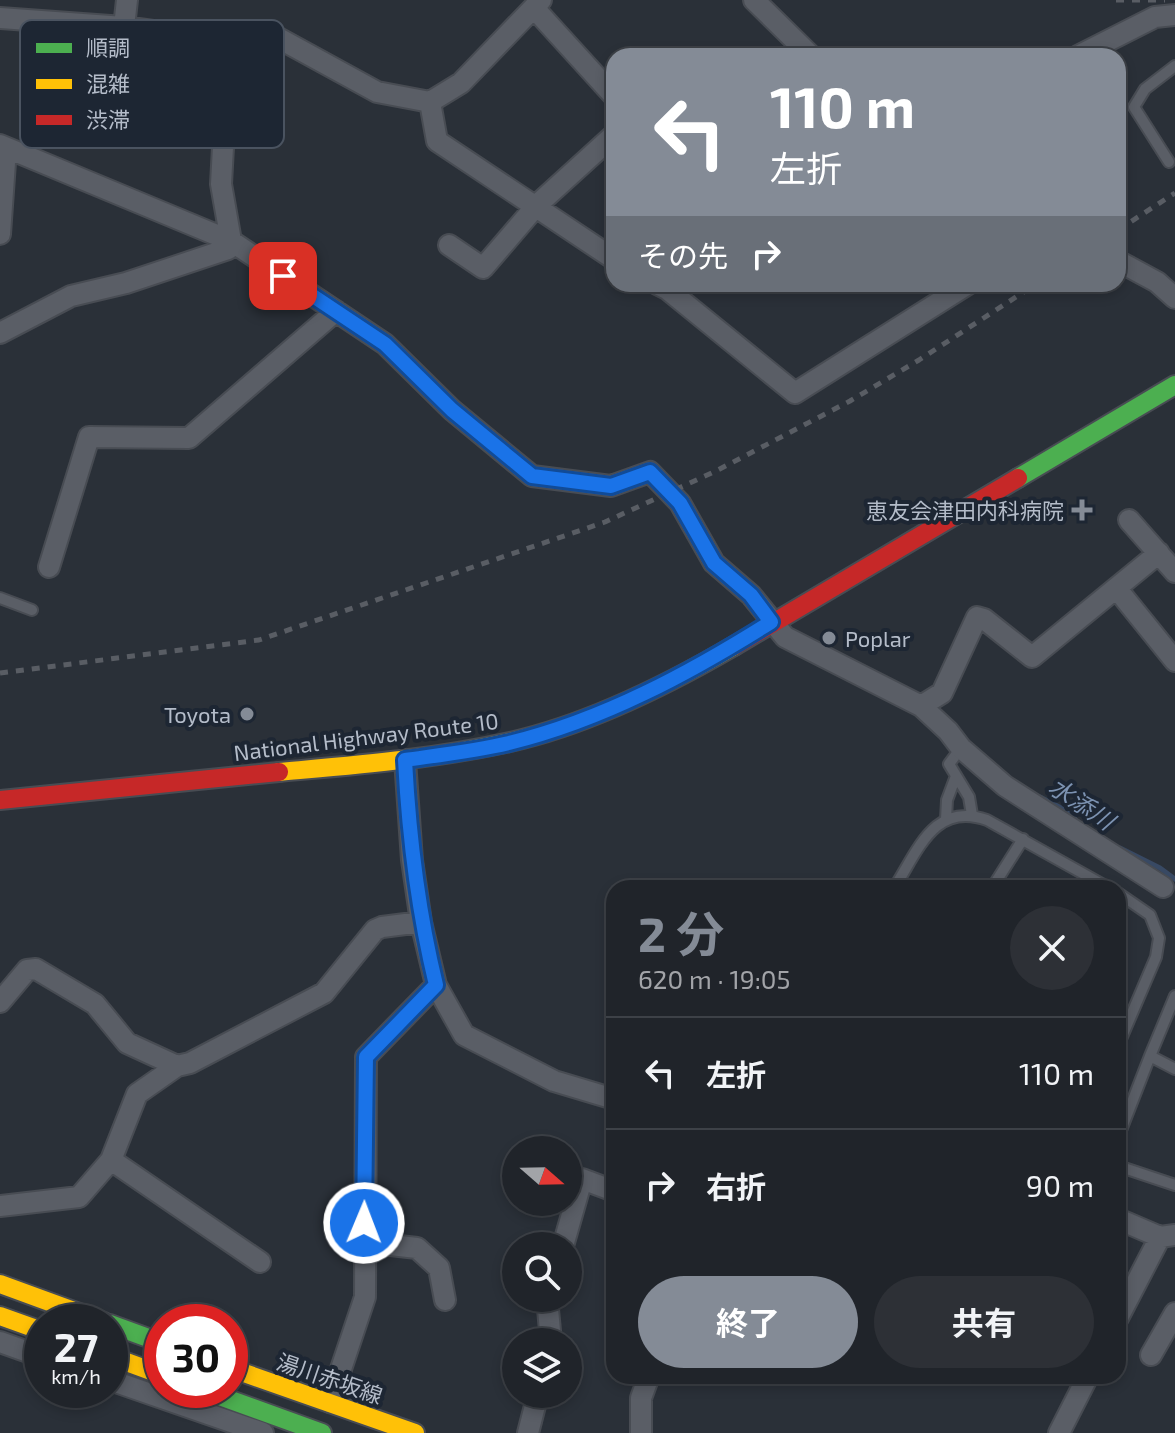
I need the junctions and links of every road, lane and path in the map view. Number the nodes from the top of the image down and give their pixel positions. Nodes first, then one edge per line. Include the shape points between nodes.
1 (127, 0) edge
2 (754, 0) edge
3 (538, 4) edge
4 (1161, 11) edge
5 (0, 18) edge
6 (28, 20) edge
7 (125, 20) edge
8 (284, 41) edge
9 (800, 48) edge
10 (1093, 48) edge
11 (1175, 66) edge
12 (606, 86) edge
13 (430, 102) junction
14 (606, 142) edge
15 (3, 146) edge
16 (223, 148) edge
17 (1169, 162) dead end
18 (537, 205) junction
19 (0, 234) edge
20 (231, 241) junction
21 (449, 245) dead end
22 (606, 253) edge
23 (1126, 265) edge
24 (671, 292) edge
25 (955, 292) edge
26 (1175, 298) edge
27 (336, 311) junction
28 (0, 333) edge
29 (1175, 385) edge
30 (1175, 406) edge
31 (1129, 520) dead end
32 (1159, 553) junction
33 (49, 567) dead end
34 (1175, 572) edge
35 (1117, 589) junction
36 (0, 598) edge
37 (32, 610) dead end
38 (778, 630) junction
39 (765, 649) dead end
40 (1175, 661) edge
41 (743, 662) dead end
42 (921, 706) junction
43 (961, 748) junction
44 (406, 769) junction
45 (956, 776) junction
46 (0, 800) edge
47 (129, 806) dead end
48 (972, 815) junction
49 (946, 819) junction
50 (1023, 839) junction
51 (899, 880) edge
52 (997, 880) edge
53 (1095, 880) edge
54 (1163, 887) dead end
55 (1126, 898) edge
56 (421, 922) junction
57 (436, 985) junction
58 (1175, 996) edge
59 (0, 1002) edge
60 (1126, 1021) edge
61 (1150, 1056) junction
62 (177, 1066) junction
63 (1175, 1069) edge
64 (606, 1097) edge
65 (1126, 1118) edge
66 (111, 1160) junction
67 (1126, 1169) edge
68 (1175, 1185) edge
69 (606, 1188) edge
70 (0, 1206) edge
71 (1126, 1221) edge
72 (567, 1232) edge
73 (1170, 1233) edge
74 (364, 1242) junction
75 (260, 1262) dead end
76 (0, 1284) edge
77 (445, 1300) dead end
78 (55, 1304) edge
79 (1126, 1305) edge
80 (1175, 1313) edge
81 (0, 1316) edge
82 (24, 1325) edge
83 (0, 1342) edge
84 (24, 1351) edge
85 (1151, 1355) dead end
86 (248, 1374) edge
87 (264, 1380) junction
88 (646, 1384) edge
89 (1084, 1384) edge
90 (128, 1386) edge
91 (330, 1402) junction
92 (230, 1408) edge
93 (534, 1408) edge
94 (256, 1426) edge
95 (322, 1433) edge
96 (415, 1433) edge
97 (528, 1433) edge
98 (641, 1433) edge
99 (1059, 1433) edge

1 - 7 street
2 - 9 street
3 - 12 street
3 - 13 street via 461,83
4 - 10 street
5 - 6 street
8 - 13 street via 377,92
11 - 17 lane via 1145,89 1134,107
13 - 18 street via 437,141
14 - 18 street
15 - 19 street
15 - 20 street
16 - 20 street via 221,184
18 - 21 street via 483,268
18 - 22 street
20 - 27 street
20 - 28 street via 228,249 71,296
23 - 26 street
24 - 25 street via 795,393
27 - 33 street via 189,438 89,437
27 - 38 street via 385,344 452,410 532,476 611,486 650,472 680,503 714,563 751,595
29 - 38 main road, National Highway Route 10
30 - 38 main road, National Highway Route 10
31 - 32 street
32 - 34 street
32 - 35 street
35 - 40 street
35 - 42 street via 1032,657 977,617 942,693
36 - 37 lane
38 - 39 main road, National Highway Route 10
38 - 42 street
38 - 44 main road, National Highway Route 10 via 604,710
41 - 44 main road, National Highway Route 10 via 654,709 531,755
42 - 43 street
43 - 45 lane via 949,764
43 - 54 street via 1005,786
44 - 46 main road, National Highway Route 10
44 - 47 main road, National Highway Route 10
44 - 56 street
45 - 48 lane via 969,797
45 - 49 lane
48 - 49 lane
48 - 50 lane
49 - 51 lane via 932,830
50 - 52 lane
50 - 53 lane
55 - 60 lane via 1150,915 1159,938 1156,957
56 - 57 street
56 - 62 street via 375,930 324,993
57 - 64 street via 464,1035 554,1081
57 - 74 street via 366,1057
58 - 61 lane
59 - 62 street via 27,970 36,969 95,1004 127,1043
61 - 63 lane
61 - 65 lane
62 - 66 street via 137,1094
66 - 70 street via 79,1197
66 - 75 street
67 - 68 lane
69 - 72 street via 582,1179
71 - 73 street
73 - 79 street
74 - 77 street via 417,1248 439,1268
74 - 91 street via 365,1297
76 - 78 main road
80 - 85 street
81 - 82 main road
83 - 84 street
86 - 87 main road, 湯川赤坂線
87 - 91 main road, 湯川赤坂線
87 - 94 street
88 - 98 street
89 - 99 street
90 - 94 street
91 - 96 main road, 湯川赤坂線
92 - 94 main road
93 - 97 street
94 - 95 main road

